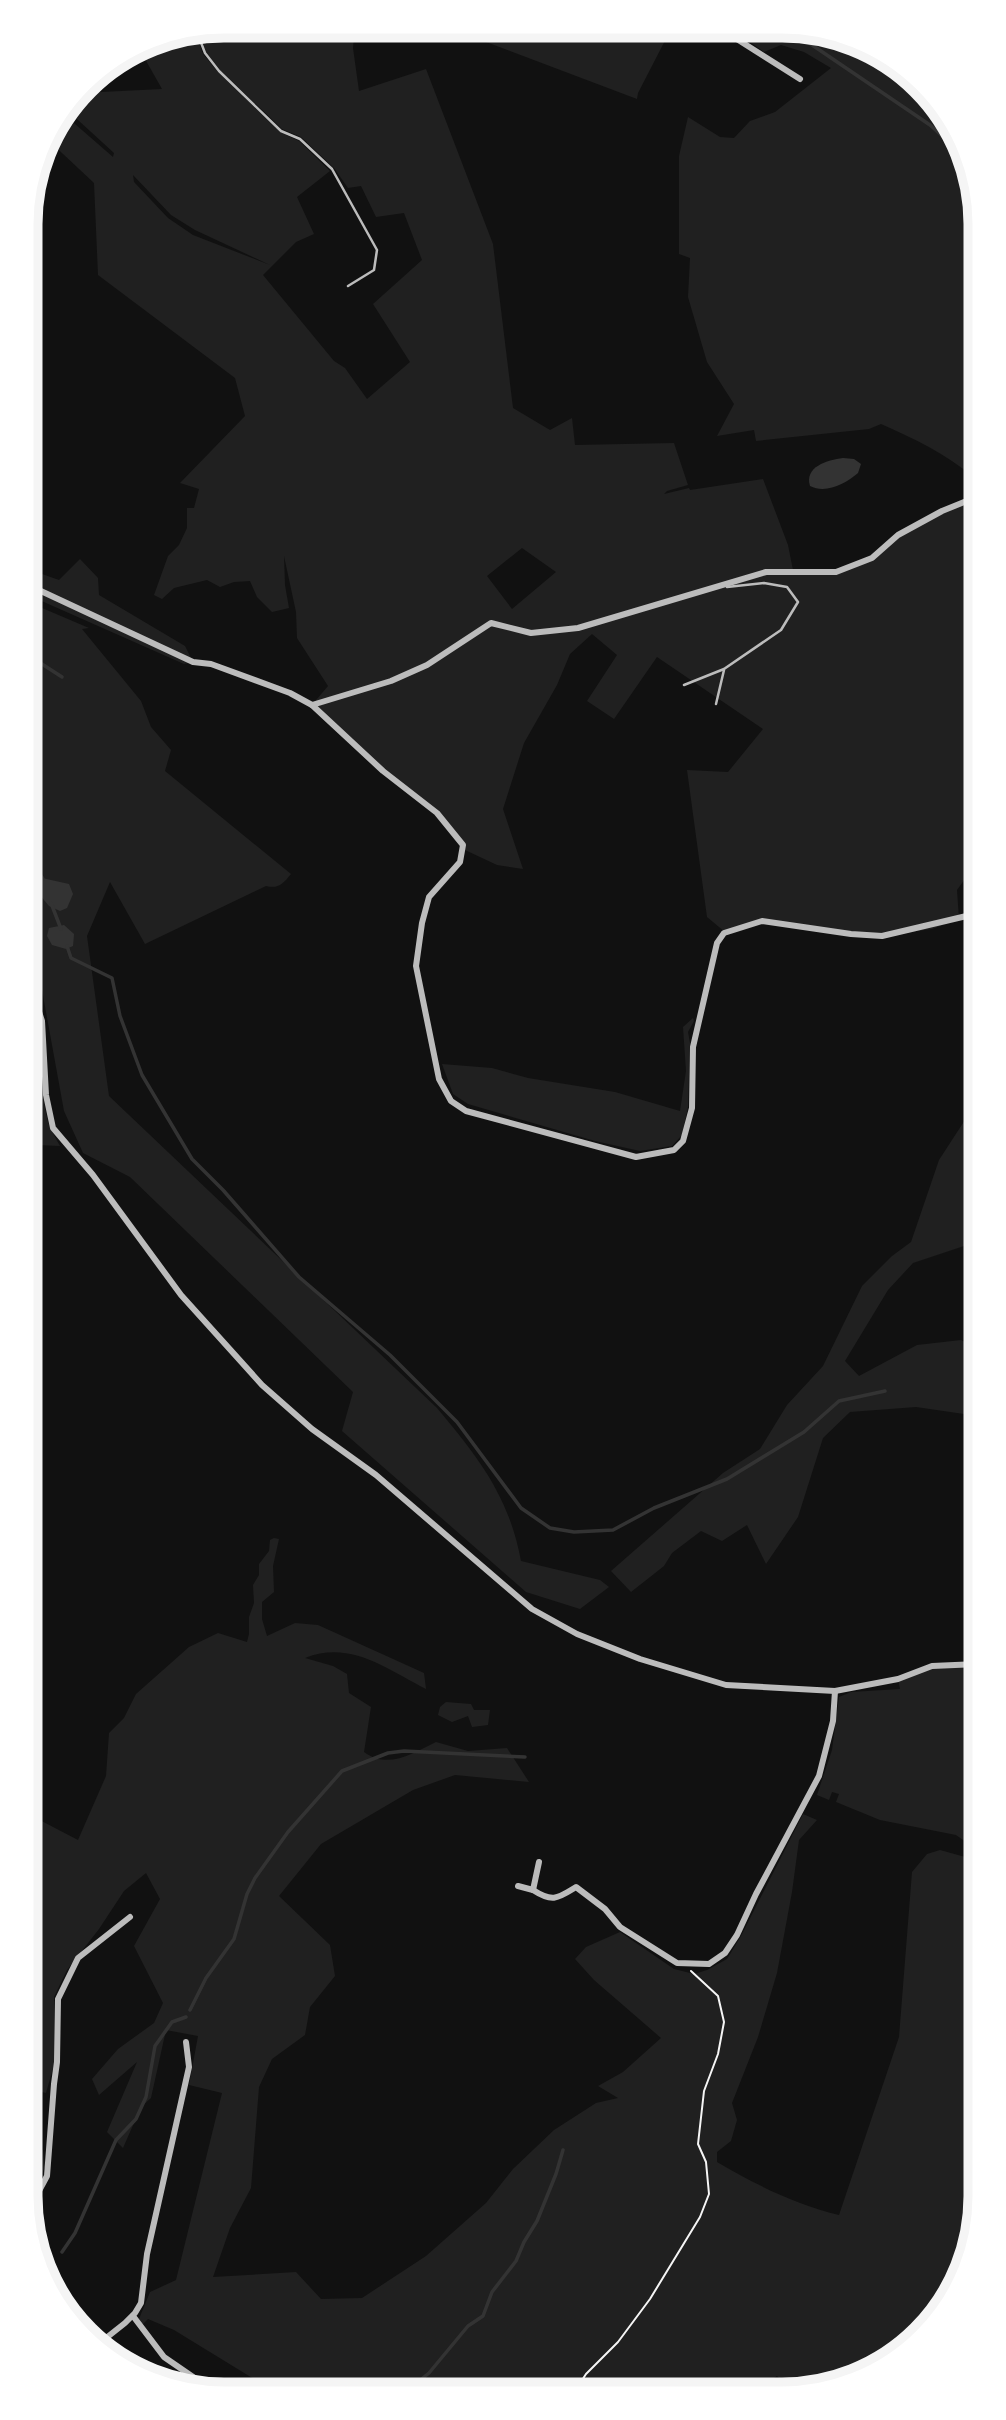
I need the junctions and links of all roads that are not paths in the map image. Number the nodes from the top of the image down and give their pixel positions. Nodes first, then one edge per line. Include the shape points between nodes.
1 (735, 38) edge
2 (200, 40) edge
3 (800, 79) dead end
4 (348, 286) dead end
5 (968, 500) edge
6 (716, 587) junction
7 (39, 590) edge
8 (724, 669) junction
9 (684, 685) dead end
10 (716, 704) dead end
11 (312, 705) junction
12 (968, 916) edge
13 (39, 1011) edge
14 (967, 1664) edge
15 (835, 1691) junction
16 (539, 1862) dead end
17 (518, 1886) dead end
18 (533, 1890) junction
19 (130, 1917) dead end
20 (186, 2042) dead end
21 (38, 2193) edge
22 (132, 2316) junction
23 (106, 2338) edge
24 (197, 2379) edge

1 - 3 street
2 - 4 lane via 219,71 281,131 300,139 332,169 376,250 374,270
5 - 6 street via 898,535 872,558 836,572 766,572
6 - 8 lane via 764,583 787,587 798,602 781,630
6 - 11 street via 578,628 531,633 491,624 427,665
7 - 11 street via 193,662 211,664
8 - 9 lane
8 - 10 lane
11 - 12 street via 383,771 437,813 463,845 460,862 429,897 416,966 439,1079 451,1101 466,1111 636,1157 674,1150 683,1141 692,1108 693,1047 717,943 724,933 762,921 881,936
13 - 15 street via 53,1128 93,1174 181,1294 262,1385 312,1429 376,1475 532,1609 577,1634 726,1685
14 - 15 street via 932,1666 898,1679
15 - 18 street via 833,1721 819,1776 737,1935 725,1953 709,1964 677,1963 620,1927 576,1887 556,1898
16 - 18 street
17 - 18 street
19 - 21 street via 78,1958 58,1999 47,2176
20 - 22 street via 189,2067 147,2254 141,2303
22 - 23 street
22 - 24 street via 164,2357

